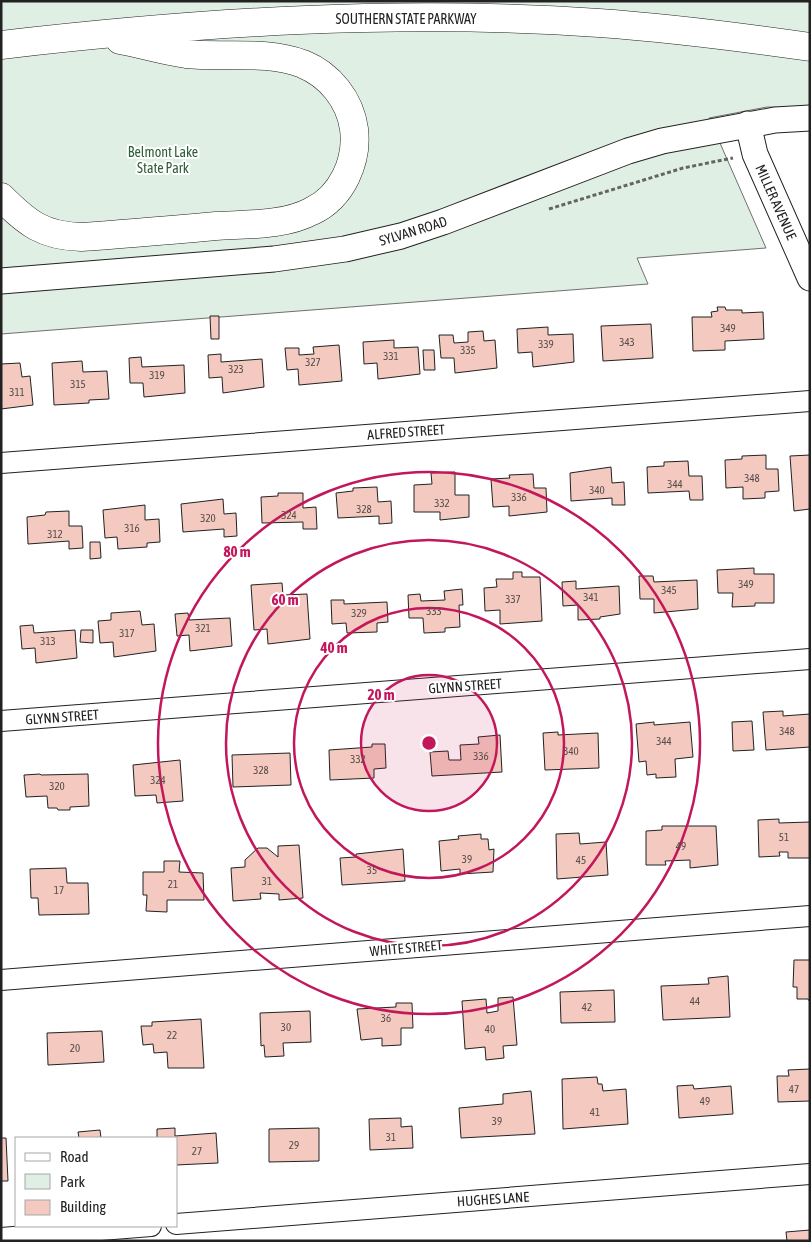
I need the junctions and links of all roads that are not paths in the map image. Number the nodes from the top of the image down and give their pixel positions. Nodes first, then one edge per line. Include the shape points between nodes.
1 (92, 34) junction
2 (1, 45) edge
3 (810, 47) edge
4 (810, 118) edge
5 (748, 124) junction
6 (1, 197) edge
7 (810, 278) edge
8 (1, 281) edge
9 (810, 401) edge
10 (1, 463) edge
11 (810, 659) edge
12 (1, 721) edge
13 (810, 916) edge
14 (1, 980) edge
15 (810, 1174) edge
16 (178, 1224) edge
17 (138, 1227) edge
18 (1, 1238) edge

1 - 2 highway, SOUTHERN STATE PARKWAY
1 - 3 highway, SOUTHERN STATE PARKWAY via 288,21 476,18 600,23
1 - 6 highway via 186,54 268,57 315,70 337,88 354,129 354,156 343,183 314,211 284,220 80,237 50,233 35,226
4 - 5 street, SYLVAN ROAD
5 - 7 street, MILLER AVENUE via 755,154
5 - 8 street, SYLVAN ROAD via 684,135 628,151 467,214 401,236 346,249 274,259
9 - 10 street, ALFRED STREET
11 - 12 street, GLYNN STREET
13 - 14 street, WHITE STREET
15 - 16 street, HUGHES LANE
17 - 18 street

